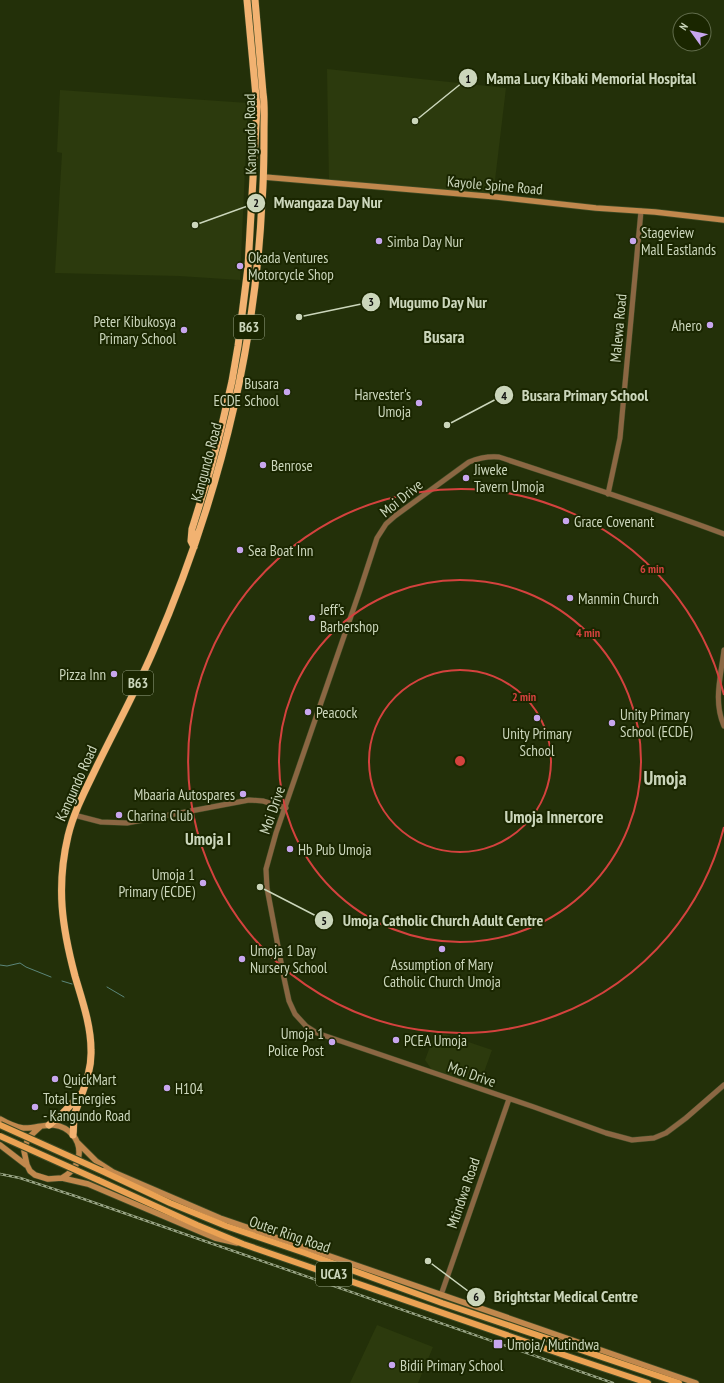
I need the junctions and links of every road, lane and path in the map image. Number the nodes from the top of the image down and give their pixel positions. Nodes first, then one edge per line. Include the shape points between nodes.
1 (247, 0) edge
2 (255, 0) edge
3 (264, 177) junction
4 (641, 211) junction
5 (724, 220) edge
6 (210, 471) junction
7 (218, 472) junction
8 (608, 494) junction
9 (724, 534) edge
10 (194, 548) junction
11 (724, 650) edge
12 (724, 726) edge
13 (286, 808) junction
14 (74, 815) junction
15 (724, 1085) edge
16 (84, 1090) junction
17 (509, 1099) junction
18 (0, 1119) edge
19 (0, 1125) edge
20 (49, 1125) junction
21 (40, 1126) junction
22 (73, 1135) junction
23 (0, 1136) edge
24 (78, 1143) junction
25 (0, 1146) edge
26 (27, 1165) junction
27 (62, 1178) junction
28 (246, 1228) junction
29 (253, 1236) junction
30 (243, 1244) junction
31 (441, 1295) junction
32 (648, 1383) edge
33 (679, 1383) edge
34 (696, 1383) edge

1 - 6 highway, Kangundo Road / B63 via 257,107 249,254 232,381
2 - 3 highway, Kangundo Road / B63 via 265,107
3 - 4 main road, Kayole Spine Road
3 - 7 highway, Kangundo Road / B63 via 258,267 248,340
4 - 5 main road, Kayole Spine Road
4 - 8 street, Malewa Road via 620,438
6 - 7 main road
6 - 10 highway, Kangundo Road / B63 via 192,529 191,540
7 - 10 highway, Kangundo Road / B63
8 - 9 street, Moi Drive
8 - 13 street, Moi Drive via 498,457 485,457 469,462 390,520 374,545
10 - 14 highway, Kangundo Road / B63 via 153,652
11 - 12 street via 718,707
13 - 14 street via 249,800 127,823 101,822
13 - 17 street, Moi Drive via 265,874 289,1001 296,1014 306,1026 317,1033
14 - 16 highway, Kangundo Road / B63 via 61,885 66,941 90,1039 90,1072
15 - 17 street, Moi Drive via 666,1133 643,1140 632,1140 606,1133
16 - 20 highway
16 - 22 highway, Kangundo Road via 74,1118
17 - 31 street, Mtindwa Road
18 - 21 main road via 16,1127
19 - 29 main road, Outer Ring Road / UCA3, bridge via 170,1203
20 - 21 main road
20 - 22 main road via 60,1126
21 - 26 main road via 25,1144
22 - 24 main road
23 - 30 main road, Outer Ring Road / UCA3, bridge via 134,1198
24 - 27 main road via 78,1160 75,1168
24 - 28 main road, UCA3 via 96,1161 113,1172
25 - 26 main road, Outer Ring Road
26 - 27 main road, Outer Ring Road via 30,1171 41,1178
27 - 30 main road, Outer Ring Road / UCA3 via 96,1187 215,1238
28 - 29 main road
28 - 31 main road, UCA3
29 - 33 main road, Outer Ring Road / UCA3
30 - 32 main road, Outer Ring Road / UCA3
31 - 34 main road, UCA3

